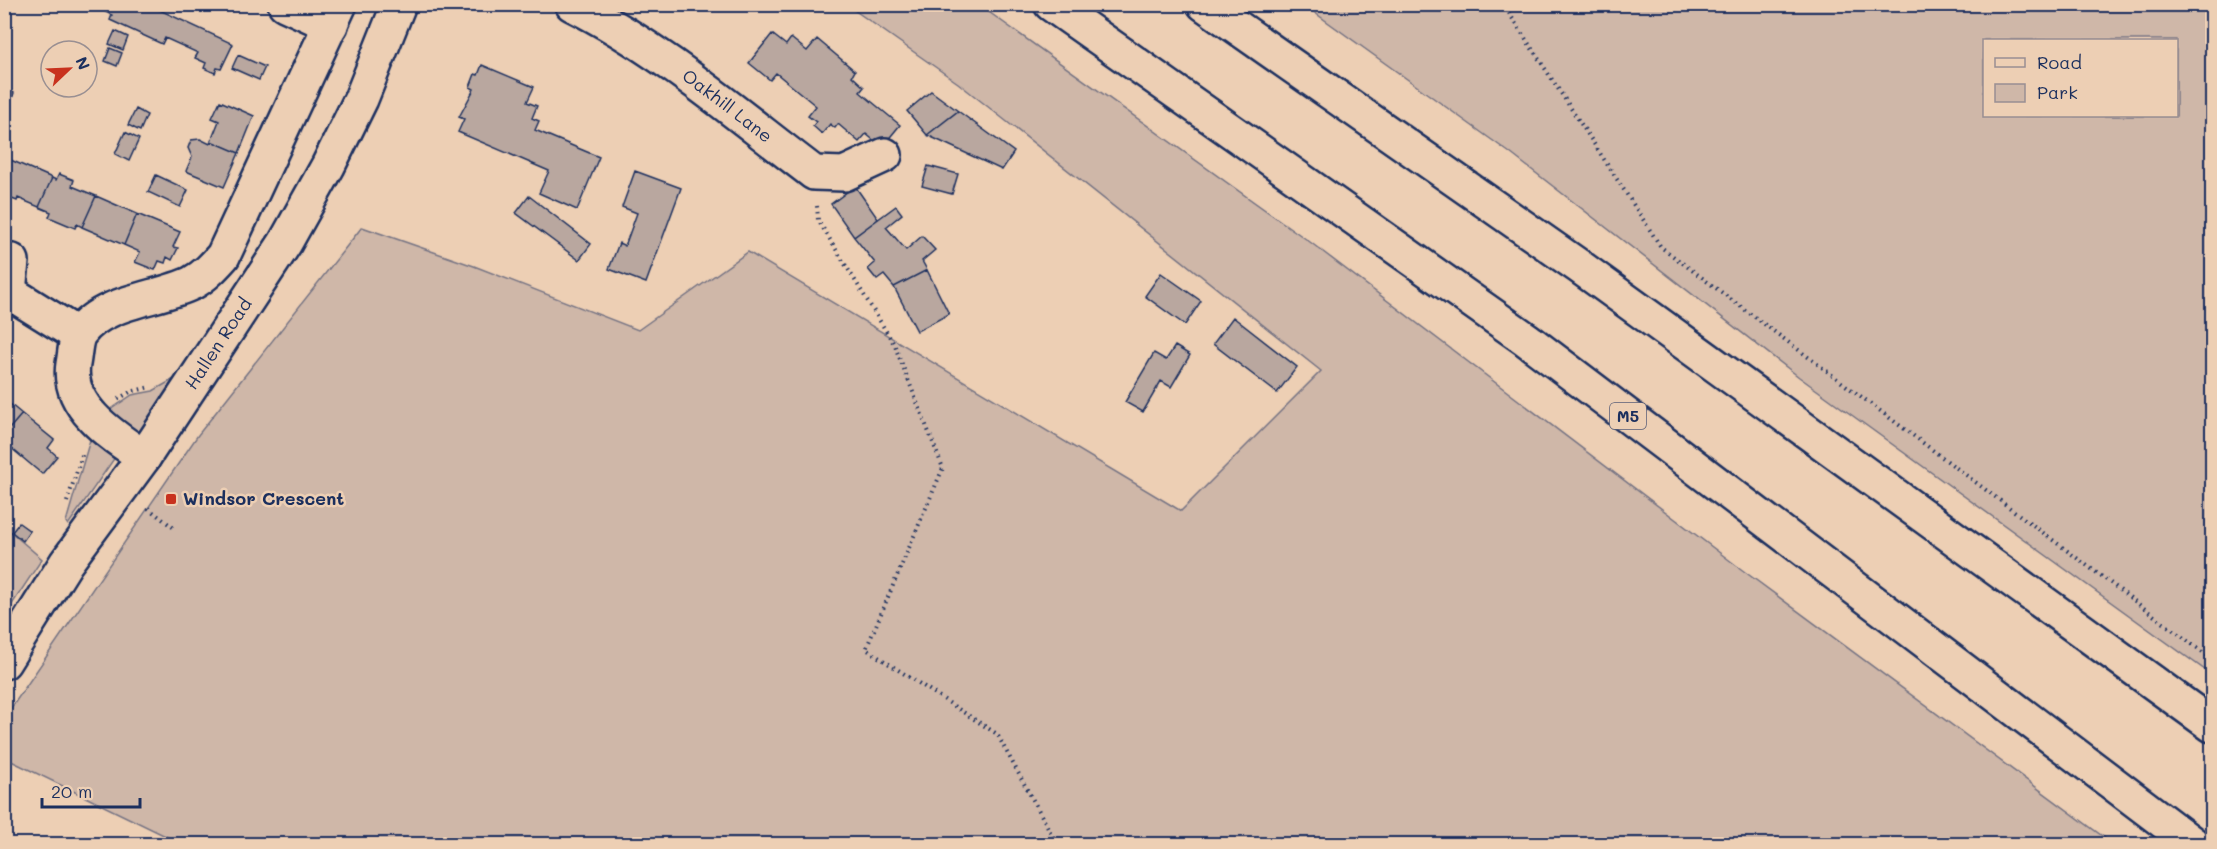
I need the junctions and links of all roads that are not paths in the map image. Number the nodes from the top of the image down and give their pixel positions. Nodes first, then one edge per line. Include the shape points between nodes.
1 (285, 4) edge
2 (399, 4) edge
3 (572, 4) edge
4 (1051, 4) edge
5 (1204, 4) edge
6 (335, 15) edge
7 (885, 155) dead end
8 (8, 282) edge
9 (78, 335) junction
10 (144, 458) junction
11 (4, 662) edge
12 (2212, 726) edge
13 (2193, 844) edge

1 - 6 main road
2 - 10 main road, Hallen Road via 361,99 285,243
3 - 7 main road, Oakhill Lane via 668,62 814,173 844,174
4 - 13 main road, M5 via 1526,339
5 - 12 main road via 1580,267
6 - 9 main road via 223,256 192,283 107,311
8 - 9 main road
9 - 10 main road via 72,371 75,393 118,440
10 - 11 main road, Hallen Road via 66,563

